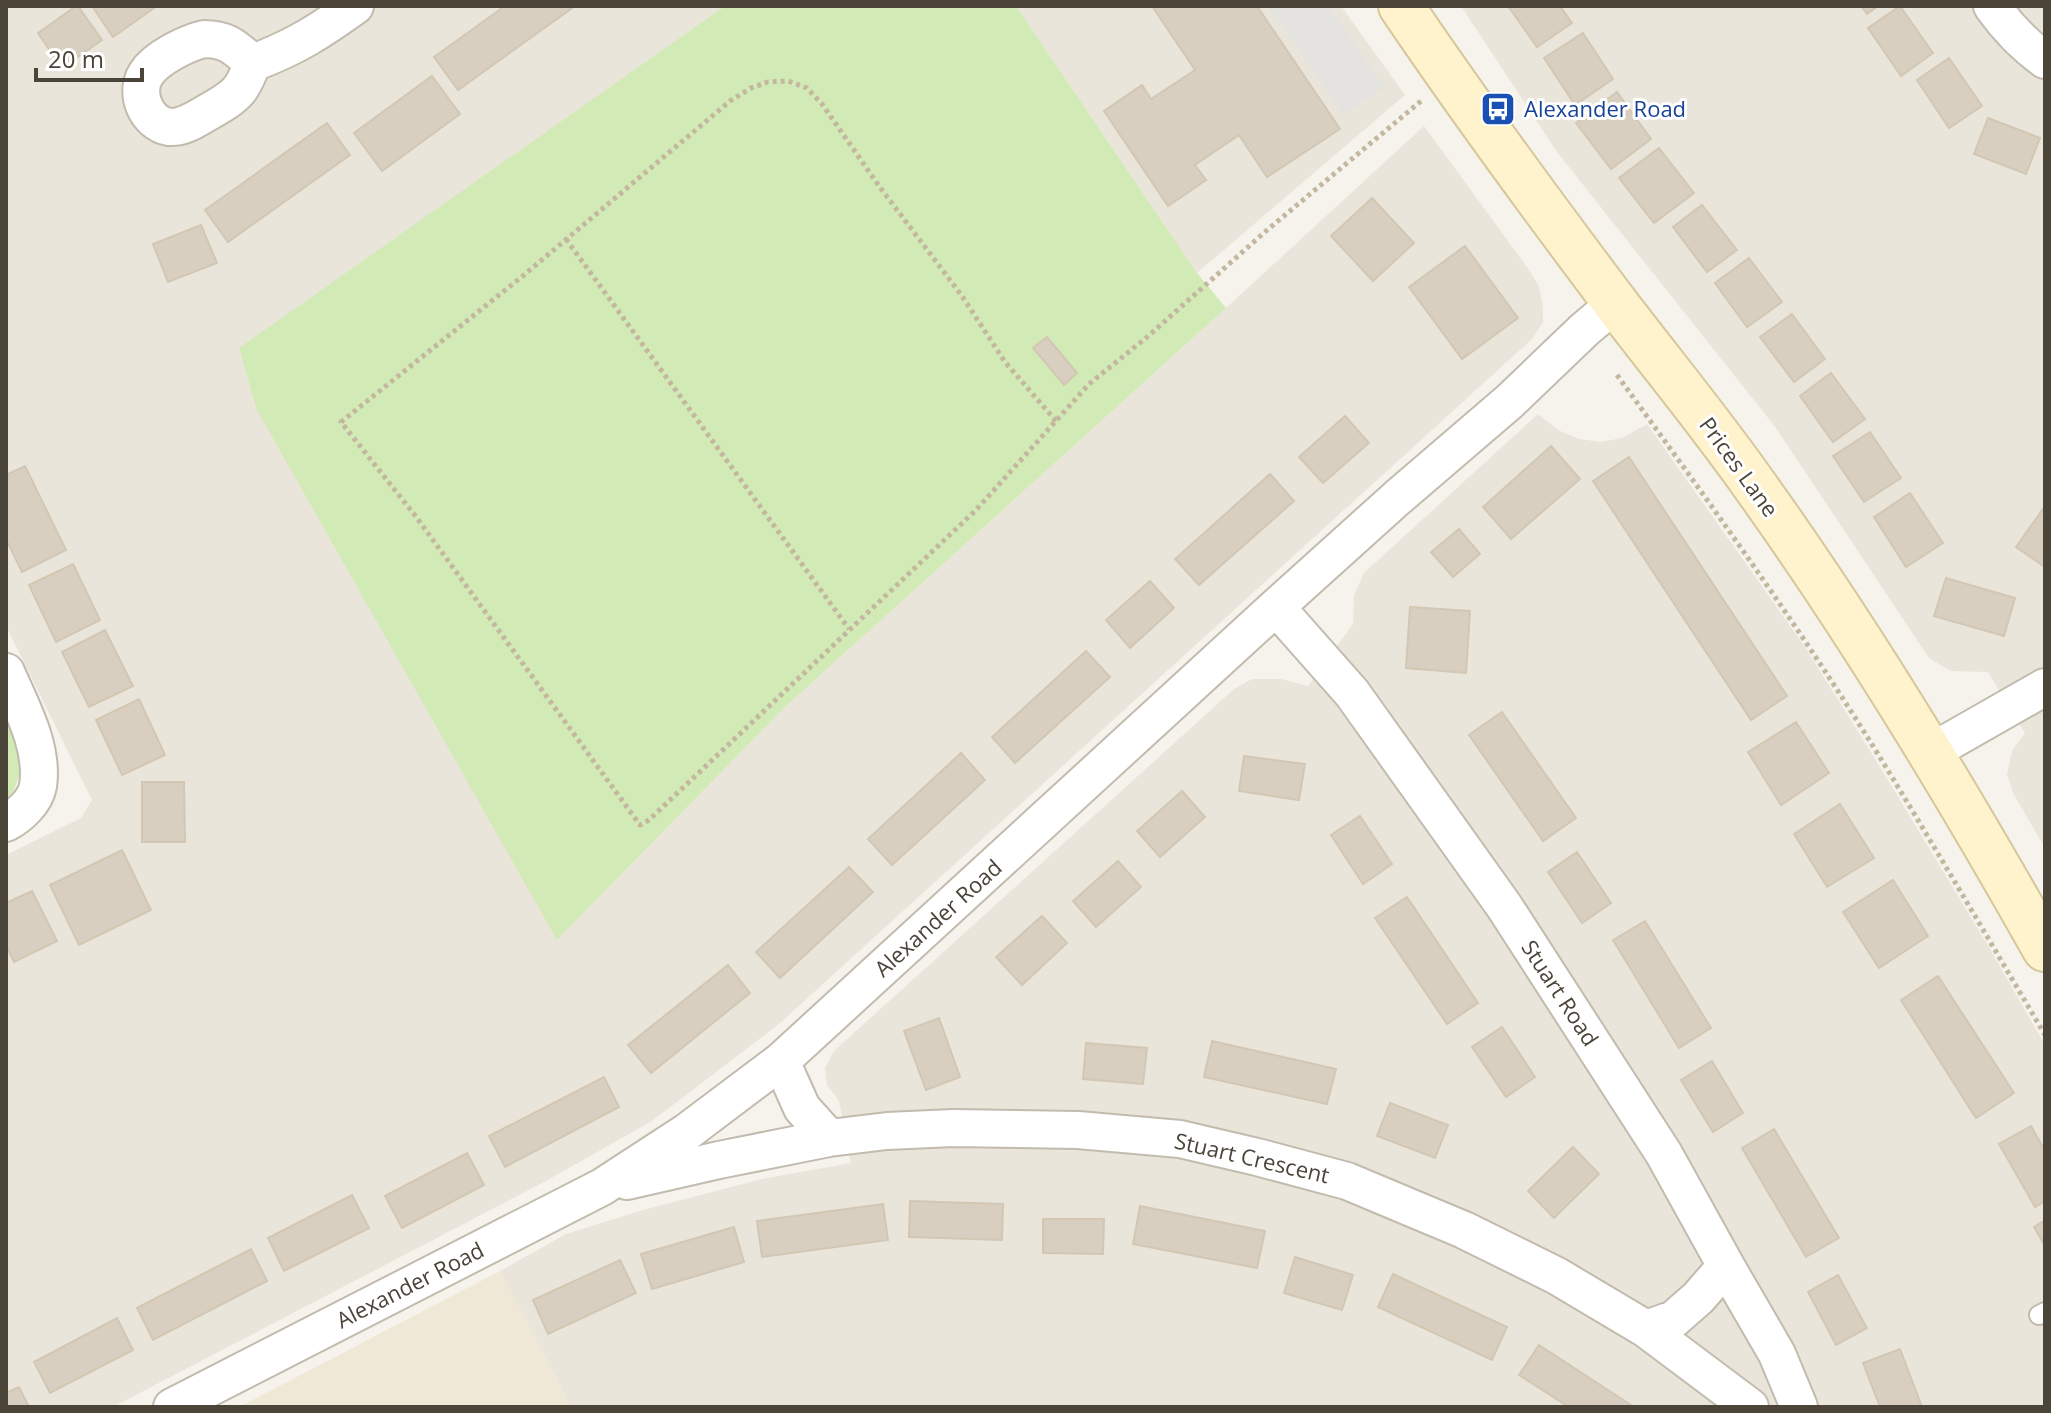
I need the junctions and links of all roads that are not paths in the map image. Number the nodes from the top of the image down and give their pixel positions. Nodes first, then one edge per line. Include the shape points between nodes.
1 (355, 6) edge
2 (1401, 6) edge
3 (1992, 6) edge
4 (2045, 60) edge
5 (253, 63) dead end
6 (1600, 316) junction
7 (1276, 607) junction
8 (6, 672) edge
9 (2045, 687) edge
10 (1931, 752) junction
11 (6, 823) edge
12 (2045, 949) edge
13 (781, 1061) junction
14 (829, 1138) junction
15 (602, 1187) junction
16 (1726, 1266) junction
17 (1646, 1329) junction
18 (172, 1407) edge
19 (1750, 1407) edge
20 (1799, 1407) edge

1 - 5 street via 291,48
2 - 6 street, Prices Lane
3 - 4 street via 2007,27
6 - 7 street, Alexander Road
6 - 10 street, Prices Lane via 1753,482
7 - 13 street, Alexander Road
7 - 16 street, Stuart Road via 1352,693 1504,906 1664,1154
8 - 11 street via 38,762 38,789 21,815
9 - 10 street
10 - 12 street, Prices Lane
13 - 14 street via 802,1108
13 - 15 street, Alexander Road
14 - 15 street, Stuart Crescent
14 - 17 street, Stuart Crescent via 953,1128 1078,1130 1180,1139 1362,1187 1557,1276
15 - 18 street, Alexander Road
16 - 17 street via 1674,1319
16 - 20 street, Stuart Road via 1777,1354
17 - 19 street, Stuart Crescent

